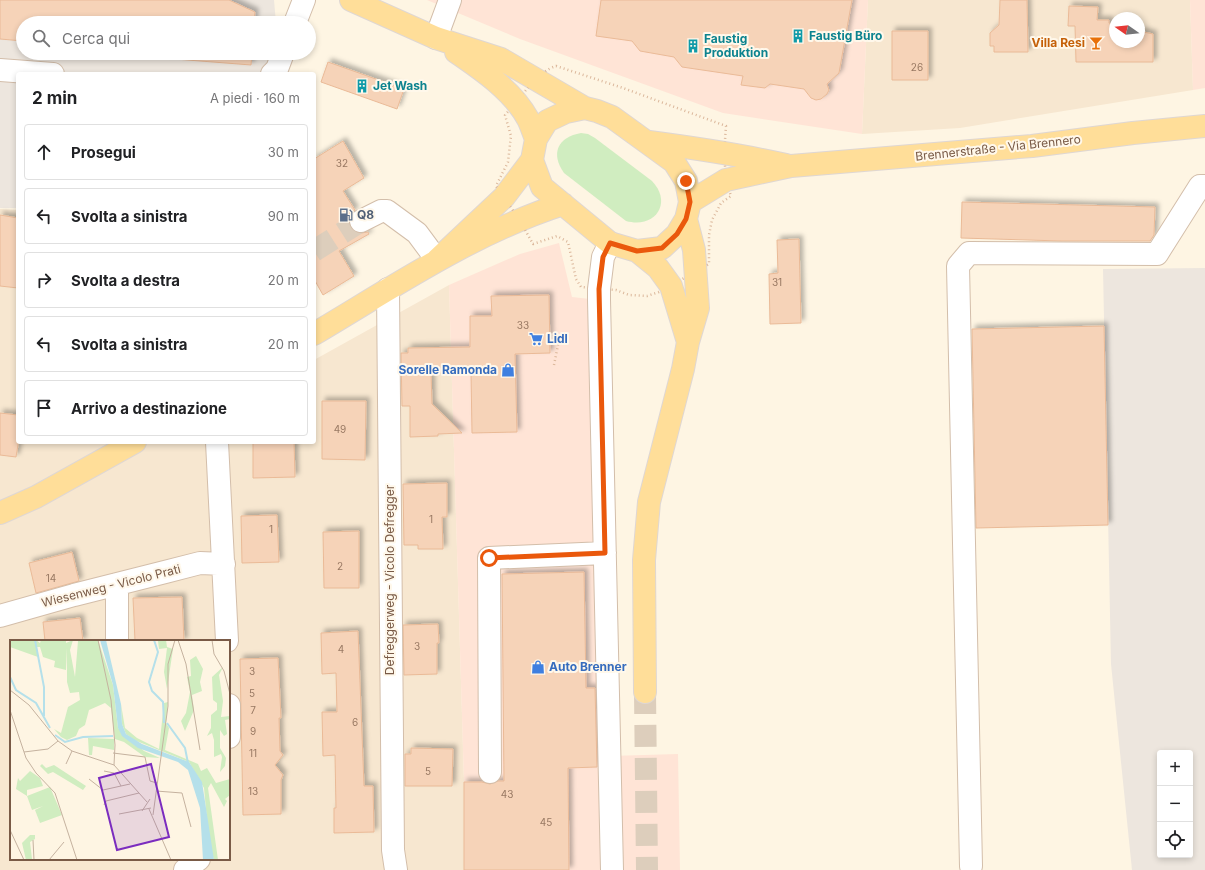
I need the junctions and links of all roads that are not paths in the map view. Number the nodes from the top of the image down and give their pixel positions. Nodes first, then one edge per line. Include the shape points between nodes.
1 (304, 0) edge
2 (351, 0) edge
3 (450, 0) edge
4 (298, 16) edge
5 (436, 38) junction
6 (280, 60) edge
7 (0, 70) edge
8 (26, 72) edge
9 (274, 72) edge
10 (585, 108) junction
11 (1205, 126) edge
12 (536, 138) junction
13 (648, 142) junction
14 (532, 160) junction
15 (792, 166) junction
16 (1205, 186) edge
17 (563, 204) junction
18 (688, 210) junction
19 (361, 221) tunnel mouth
20 (610, 243) junction
21 (637, 251) junction
22 (437, 260) junction
23 (388, 289) junction
24 (316, 333) edge
25 (688, 342) junction
26 (131, 444) edge
27 (217, 444) edge
28 (0, 512) edge
29 (605, 553) junction
30 (224, 564) junction
31 (117, 584) junction
32 (0, 616) edge
33 (117, 640) edge
34 (227, 640) edge
35 (645, 692) tunnel mouth
36 (490, 772) dead end
37 (198, 860) edge
38 (971, 866) dead end
39 (185, 870) edge
40 (396, 870) edge
41 (612, 870) edge

1 - 4 street
2 - 5 main road
3 - 5 street
5 - 10 main road via 501,59
5 - 12 main road via 491,76 527,118
6 - 9 street
7 - 8 street
10 - 12 main road, Brennerstraße - Via Brennero via 566,112 547,121
10 - 13 main road, Brennerstraße - Via Brennero via 612,117
11 - 15 main road, Brennerstraße - Via Brennero via 1032,146
12 - 14 main road, Brennerstraße - Via Brennero
13 - 15 main road, Brennerstraße - Via Brennero via 700,148
13 - 18 main road, Brennerstraße - Via Brennero via 674,162 686,181
14 - 17 main road, Brennerstraße - Via Brennero via 542,187
14 - 22 main road, Brennerstraße - Via Brennero via 504,197
15 - 18 main road, Brennerstraße - Via Brennero via 726,180
16 - 38 street via 1200,186 1157,254 969,253 958,266
17 - 20 main road, Brennerstraße - Via Brennero
17 - 22 main road, Brennerstraße - Via Brennero via 519,220
18 - 21 main road, Brennerstraße - Via Brennero via 677,234 662,248
18 - 25 main road via 698,308
19 - 22 street via 381,211 387,211 417,233
20 - 21 main road, Brennerstraße - Via Brennero
20 - 29 street via 603,257 599,289
21 - 25 main road via 658,268 671,286
22 - 23 main road, Brennerstraße - Via Brennero
23 - 24 main road, Brennerstraße - Via Brennero
23 - 40 street, Defreggerweg - Vicolo Defregger via 392,850
25 - 35 main road via 649,502 644,560
26 - 28 main road via 36,497
27 - 30 street
29 - 36 street via 489,558
29 - 41 street
30 - 31 street, Wiesenweg - Vicolo Prati via 200,563
30 - 34 street
31 - 32 street, Wiesenweg - Vicolo Prati
31 - 33 street
37 - 39 street

